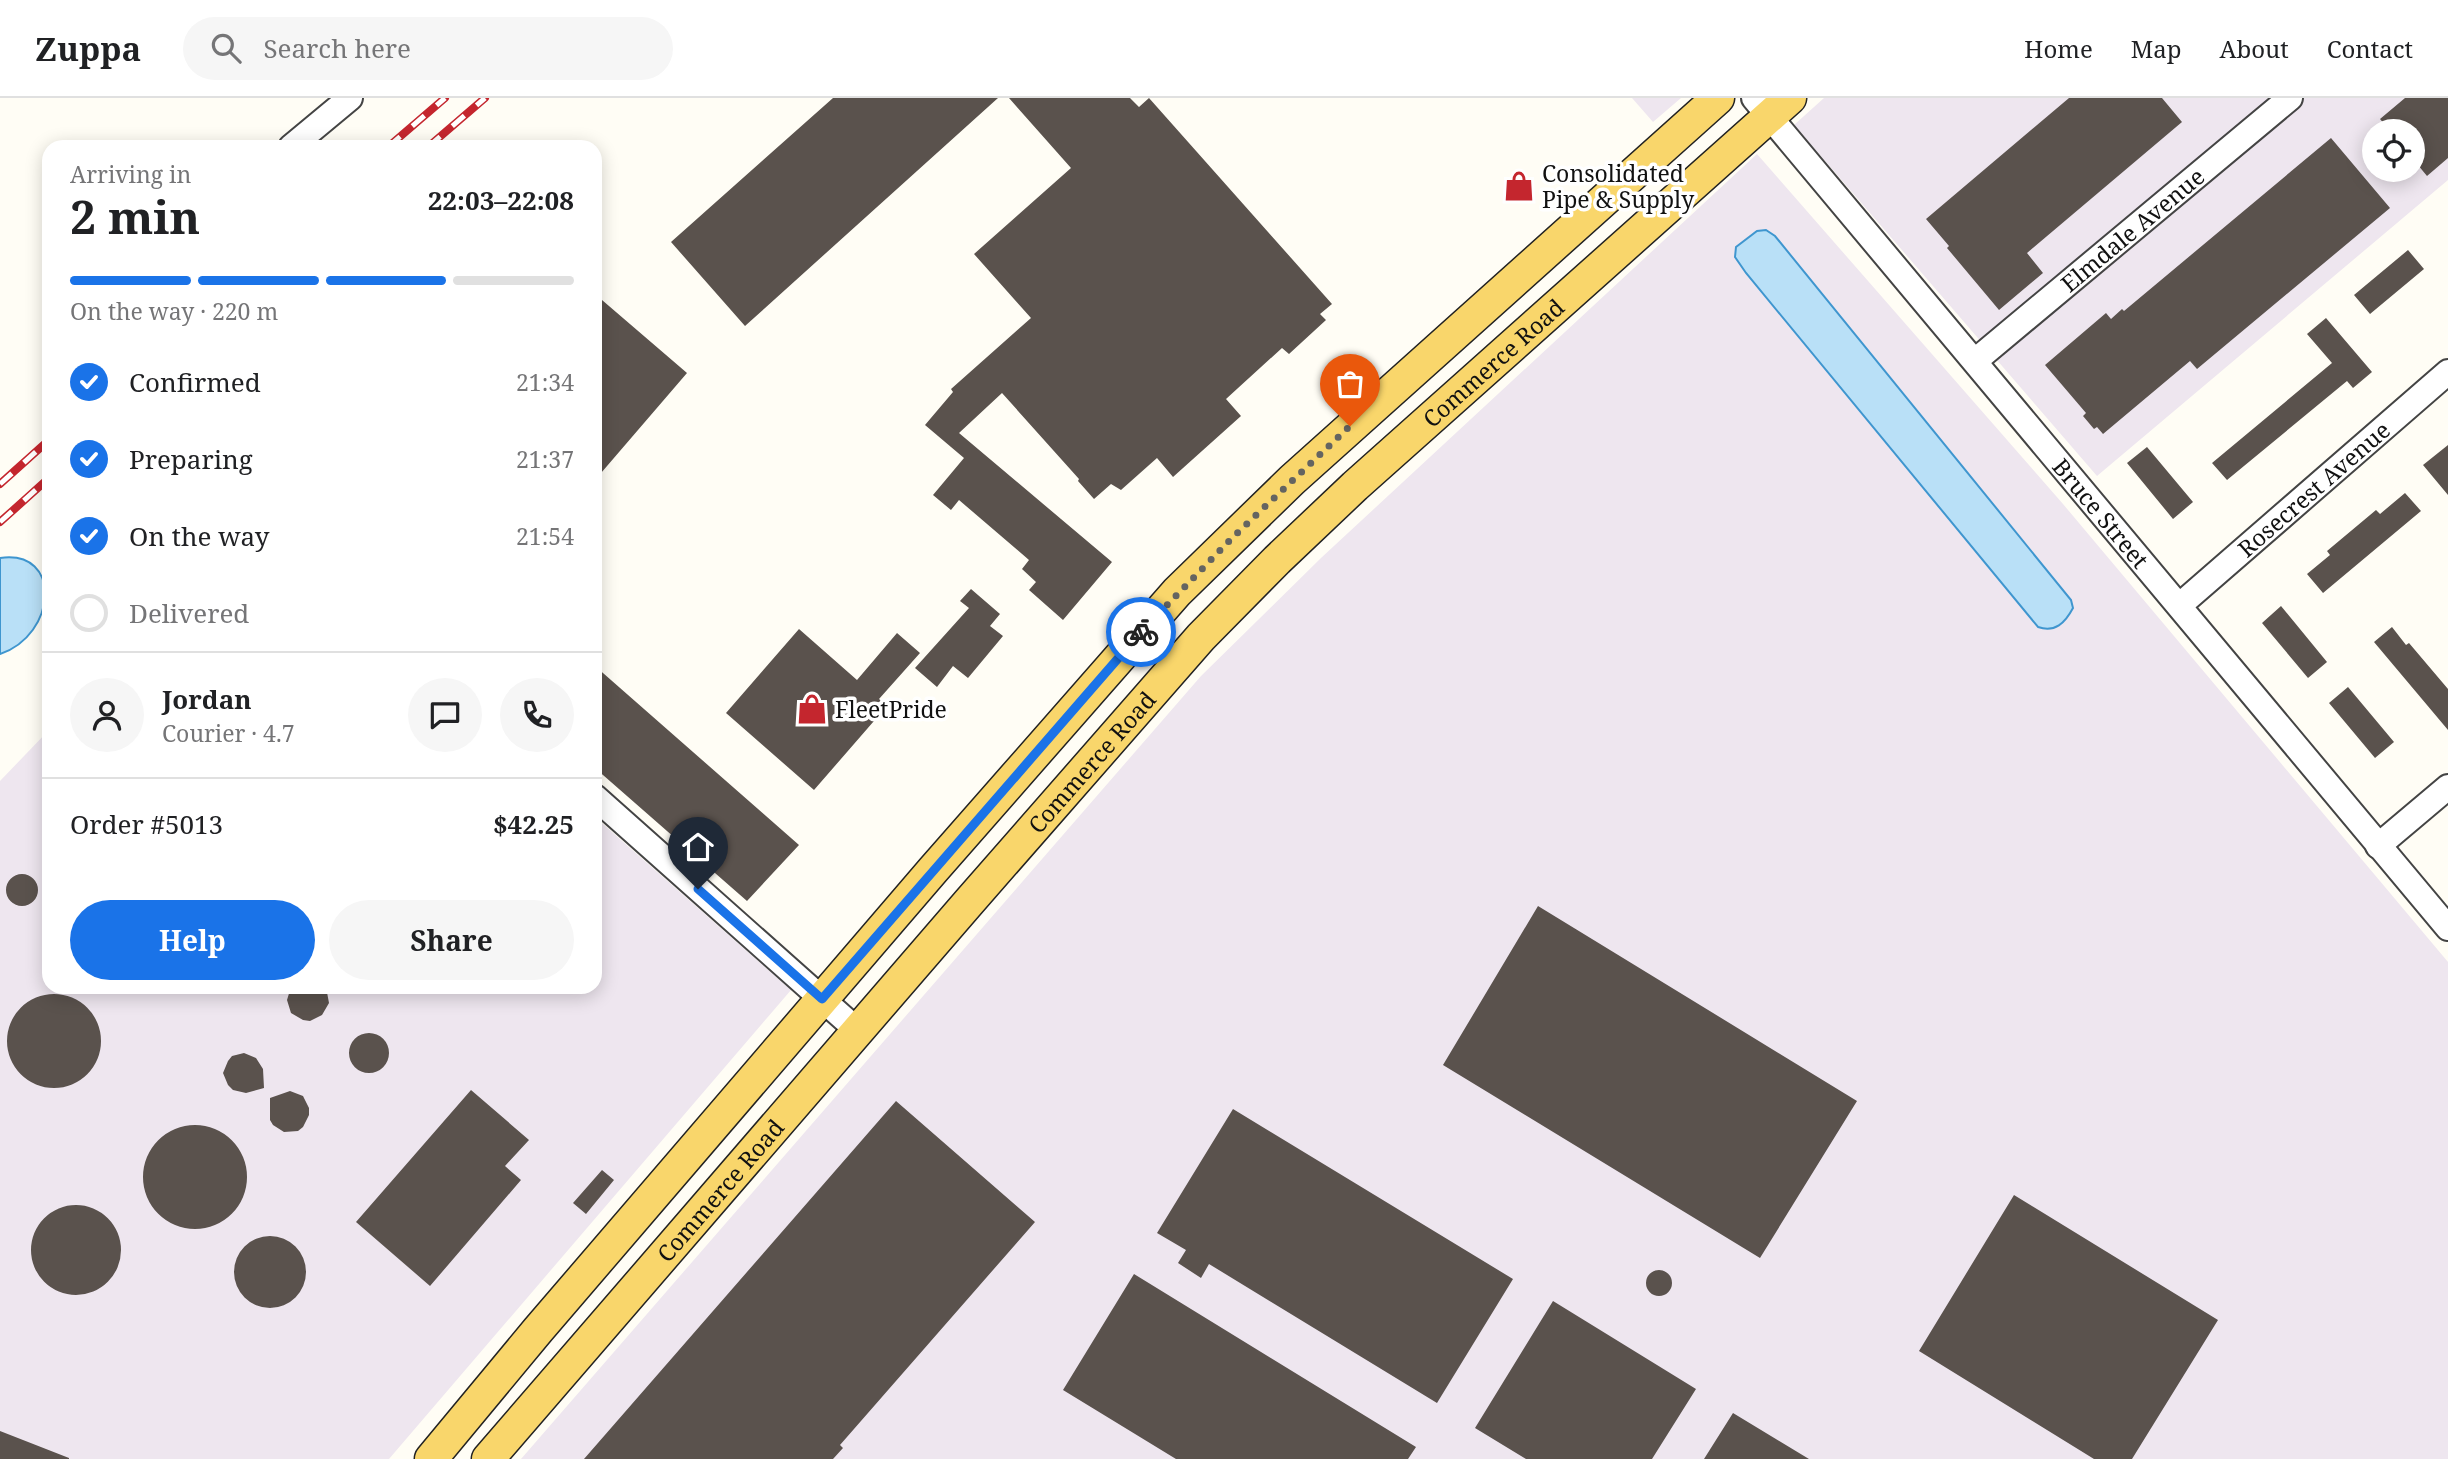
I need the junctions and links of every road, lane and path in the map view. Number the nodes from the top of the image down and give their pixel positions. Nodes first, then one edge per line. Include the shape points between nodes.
1 (350, 98) edge
2 (1718, 98) edge
3 (2290, 98) edge
4 (1771, 104) edge
5 (299, 140) edge
6 (1975, 361) junction
7 (2448, 372) edge
8 (2180, 605) junction
9 (2448, 787) edge
10 (602, 803) edge
11 (2378, 846) junction
12 (2448, 928) edge
13 (822, 999) junction
14 (858, 1031) junction
15 (431, 1459) edge
16 (488, 1459) edge

1 - 5 street
2 - 13 main road, Commerce Road via 1321,453 1196,573
3 - 6 street, Elmdale Avenue
4 - 6 street, Bruce Street
4 - 14 main road, Commerce Road via 1268,569 1176,664
6 - 8 street, Bruce Street
7 - 8 street, Rosecrest Avenue
8 - 11 street, Bruce Street
9 - 11 street
10 - 13 street
11 - 12 street, Bruce Street
13 - 14 street
13 - 15 main road, Commerce Road
14 - 16 main road, Commerce Road

